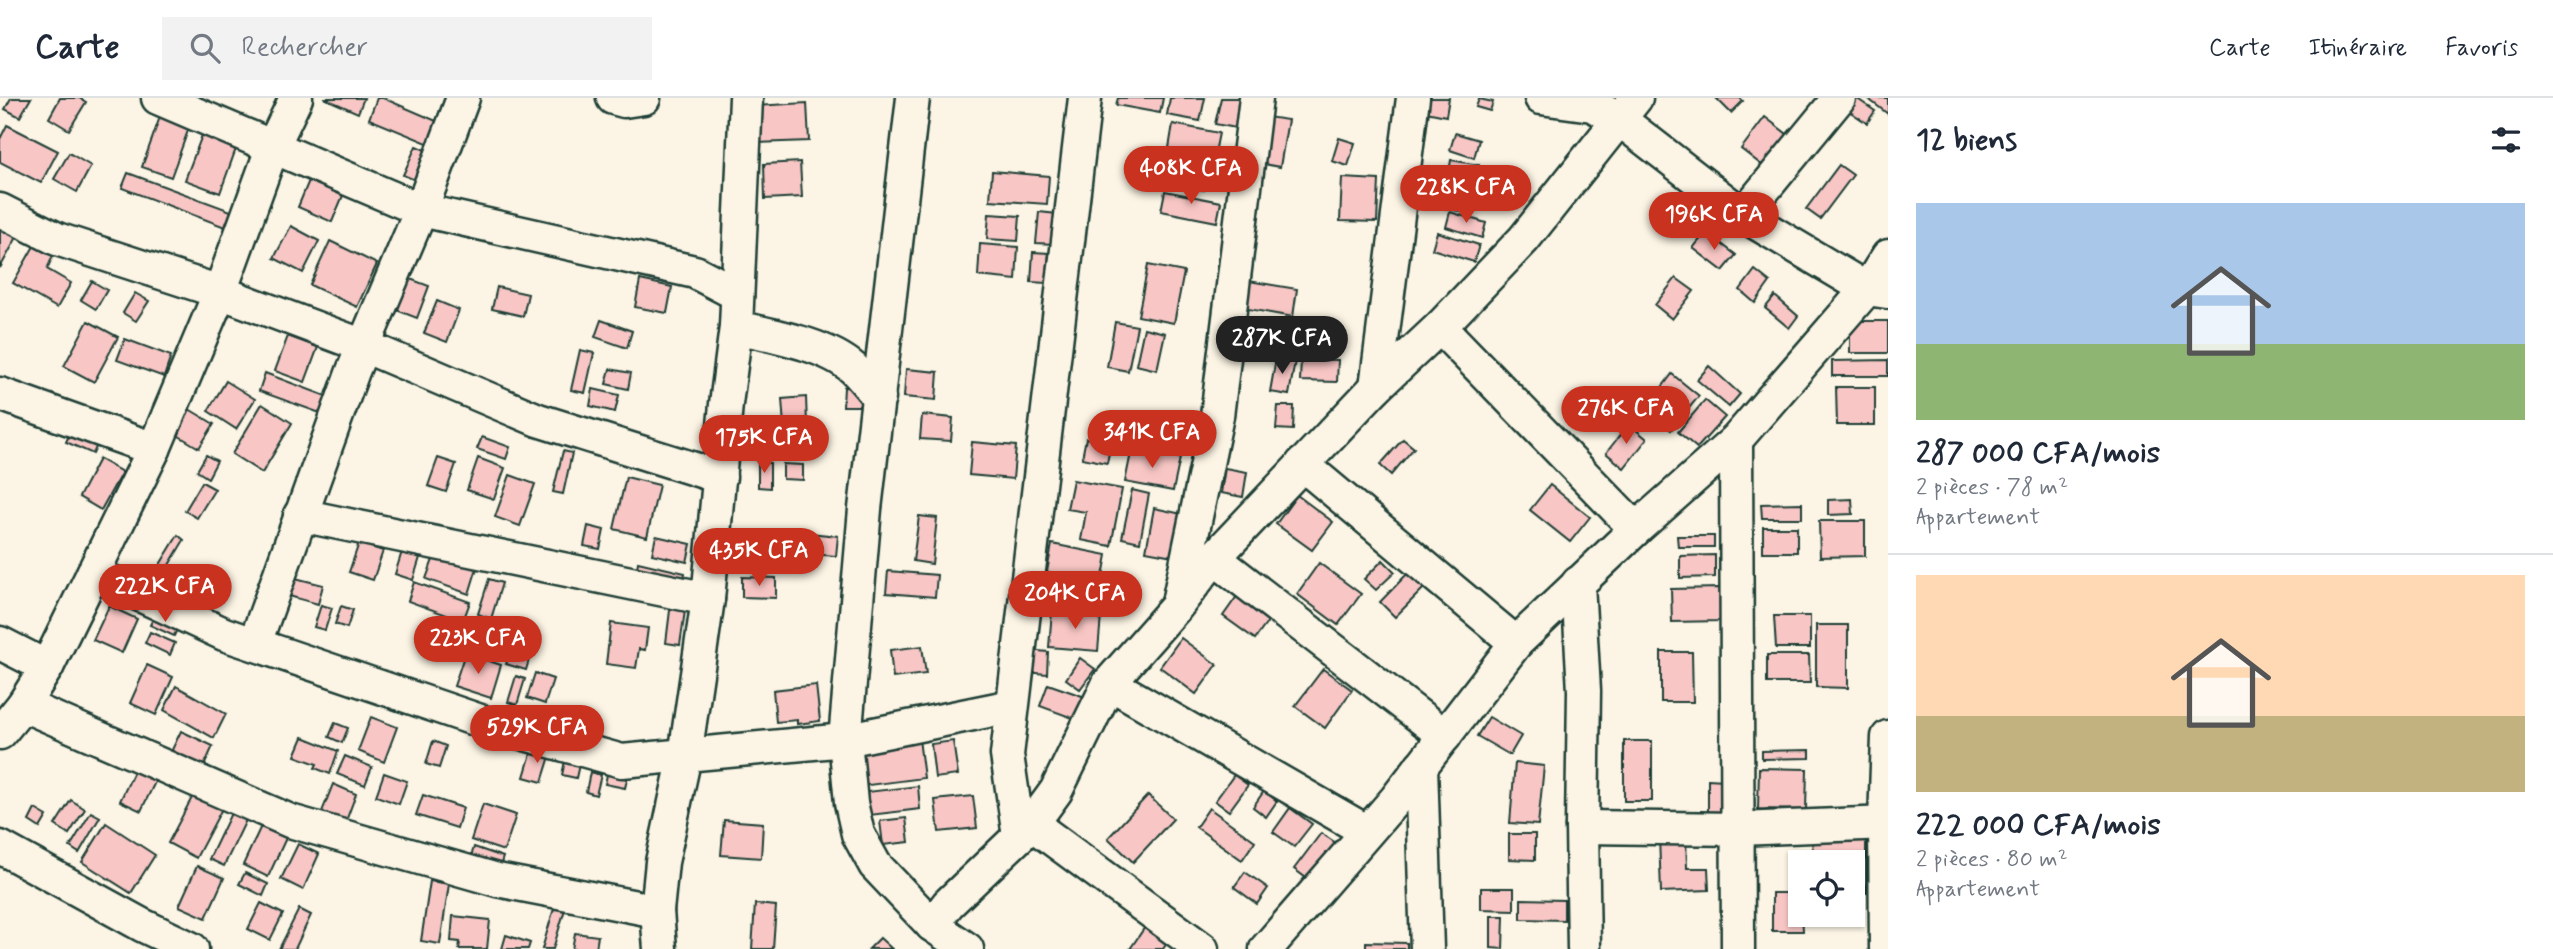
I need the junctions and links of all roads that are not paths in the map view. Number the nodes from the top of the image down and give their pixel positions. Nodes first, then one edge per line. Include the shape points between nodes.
1 (158, 98) edge
2 (296, 98) edge
3 (463, 98) edge
4 (613, 98) edge
5 (644, 98) edge
6 (746, 98) edge
7 (913, 98) edge
8 (1085, 98) edge
9 (1256, 98) edge
10 (1413, 98) edge
11 (1541, 98) edge
12 (1839, 98) edge
13 (1610, 105) edge
14 (273, 146) junction
15 (0, 210) edge
16 (421, 210) junction
17 (1743, 215) junction
18 (1888, 256) edge
19 (1877, 290) edge
20 (220, 292) junction
21 (737, 294) junction
22 (736, 327) junction
23 (1440, 327) junction
24 (364, 346) junction
25 (1376, 387) junction
26 (0, 394) edge
27 (879, 398) junction
28 (1736, 440) junction
29 (154, 449) junction
30 (1302, 464) junction
31 (720, 477) junction
32 (300, 515) junction
33 (1636, 529) junction
34 (1214, 558) junction
35 (93, 573) junction
36 (1578, 583) junction
37 (708, 599) junction
38 (1177, 606) junction
39 (0, 643) edge
40 (255, 643) junction
41 (1516, 643) junction
42 (47, 667) junction
43 (1110, 683) junction
44 (23, 705) junction
45 (1012, 706) junction
46 (0, 733) edge
47 (1445, 736) junction
48 (1888, 737) edge
49 (845, 740) junction
50 (685, 756) junction
51 (1421, 766) junction
52 (1887, 823) edge
53 (1581, 827) junction
54 (1739, 829) junction
55 (1025, 830) junction
56 (1366, 831) junction
57 (0, 846) edge
58 (657, 911) junction
59 (932, 925) junction
60 (1276, 943) edge
61 (192, 949) edge
62 (660, 949) edge
63 (967, 949) edge
64 (1202, 949) edge
65 (1427, 949) edge
66 (1584, 949) edge
67 (1738, 949) edge
68 (1886, 949) edge

1 - 14 street
2 - 14 street
3 - 16 street
4 - 5 street
6 - 21 street
7 - 27 street
8 - 45 street
9 - 38 street via 1217,416
10 - 25 street
11 - 13 street
12 - 17 street
13 - 17 street
13 - 23 street via 1524,239
14 - 16 street
14 - 20 street
15 - 20 street via 57,239
16 - 21 street via 695,272
16 - 24 street
17 - 19 street
18 - 19 street
19 - 28 street
20 - 24 street
20 - 29 street
21 - 22 street
22 - 27 street via 797,340 826,353 852,367
22 - 31 street
23 - 25 street
23 - 33 street
24 - 31 street via 538,421
24 - 32 street
25 - 30 street
26 - 29 street
27 - 49 street
28 - 33 street
28 - 54 street
29 - 35 street
30 - 34 street
30 - 41 street
31 - 37 street
32 - 37 street
32 - 40 street
33 - 36 street
34 - 38 street
34 - 47 street
35 - 40 street via 224,634
35 - 42 street
36 - 41 street
36 - 53 street via 1584,691
37 - 50 street
38 - 43 street
39 - 42 street
40 - 50 street via 489,724 622,761
41 - 47 street
42 - 44 street
43 - 55 street via 1056,791
43 - 56 street
44 - 46 street
44 - 58 street via 290,821 497,880
45 - 49 street
45 - 55 street via 1007,755
47 - 51 street
48 - 52 street
49 - 50 street
49 - 59 street via 858,834 875,865
50 - 58 street via 662,862
51 - 56 street
51 - 65 street
52 - 54 street
52 - 68 street
53 - 54 street
53 - 66 street
54 - 67 street
55 - 59 street
55 - 64 street
56 - 60 street
57 - 61 street
58 - 62 street
59 - 63 street

